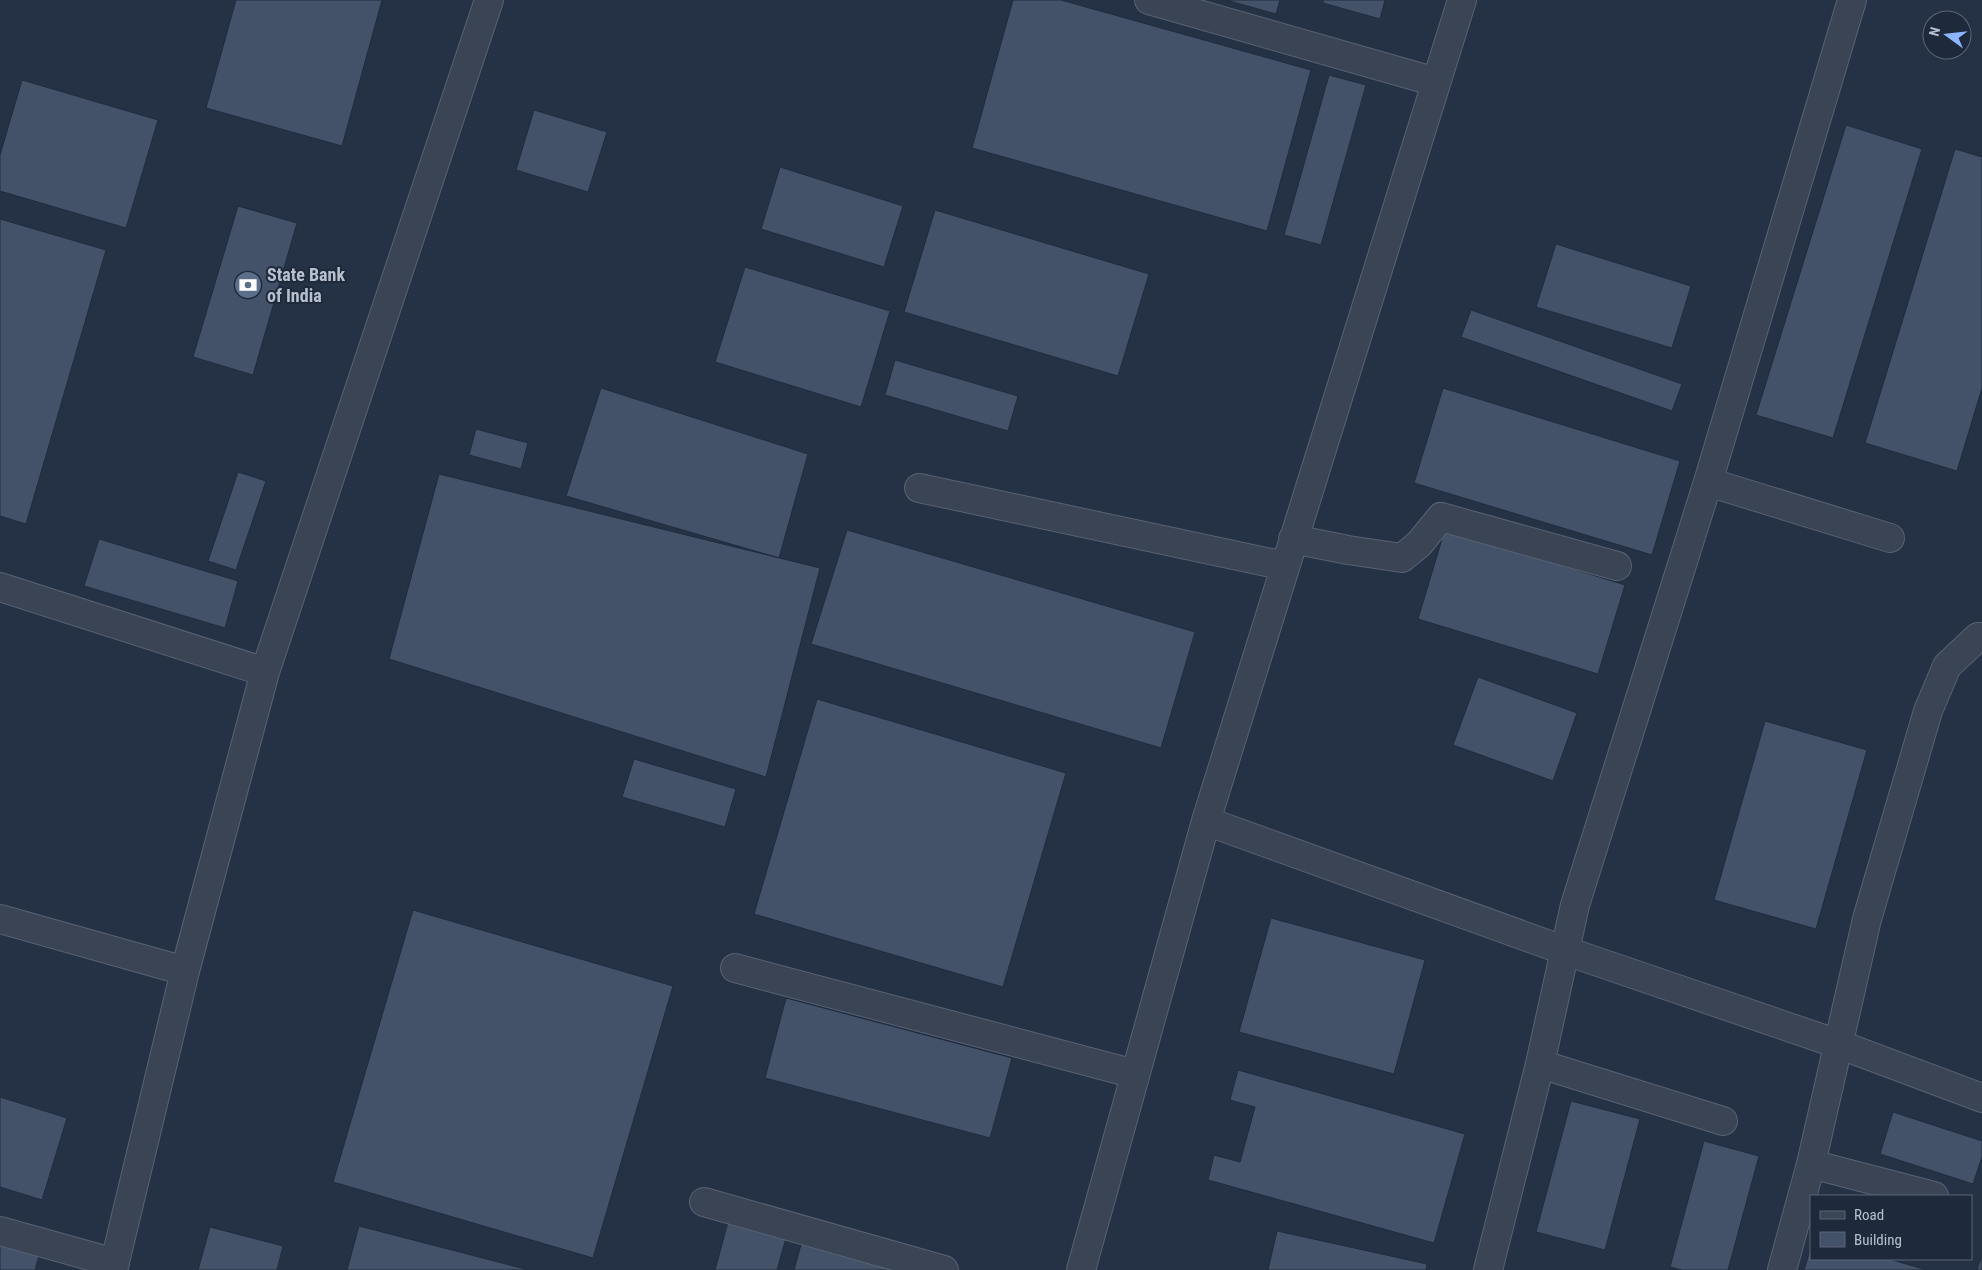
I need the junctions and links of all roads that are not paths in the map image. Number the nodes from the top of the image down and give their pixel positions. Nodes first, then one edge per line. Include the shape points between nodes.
1 (489, 0) edge
2 (1148, 0) edge
3 (1462, 0) edge
4 (1852, 0) edge
5 (1436, 82) junction
6 (1708, 482) junction
7 (919, 488) dead end
8 (1890, 538) dead end
9 (1293, 539) junction
10 (1285, 566) junction
11 (1617, 566) dead end
12 (0, 587) edge
13 (1982, 637) edge
14 (265, 672) junction
15 (1206, 821) junction
16 (0, 919) edge
17 (1566, 951) junction
18 (735, 968) dead end
19 (185, 971) junction
20 (1838, 1044) junction
21 (1540, 1064) junction
22 (1135, 1074) junction
23 (1982, 1098) edge
24 (1723, 1121) dead end
25 (1811, 1164) junction
26 (1930, 1195) edge
27 (704, 1202) dead end
28 (0, 1231) edge
29 (114, 1266) edge
30 (944, 1270) edge
31 (1081, 1270) edge
32 (1488, 1270) edge
33 (1782, 1270) edge

1 - 14 street
2 - 5 street
3 - 5 street
4 - 6 street
5 - 9 street
6 - 8 street
6 - 17 street via 1575,905
7 - 10 street
9 - 10 street
9 - 11 street via 1402,558 1442,517
10 - 15 street
12 - 14 street
13 - 20 street via 1978,637 1948,666 1928,711 1867,919
14 - 19 street
15 - 17 street
15 - 22 street
16 - 19 street
17 - 20 street
17 - 21 street
18 - 22 street
19 - 29 street
20 - 23 street
20 - 25 street
21 - 24 street
21 - 32 street
22 - 31 street
25 - 26 street
25 - 33 street
27 - 30 street
28 - 29 street

